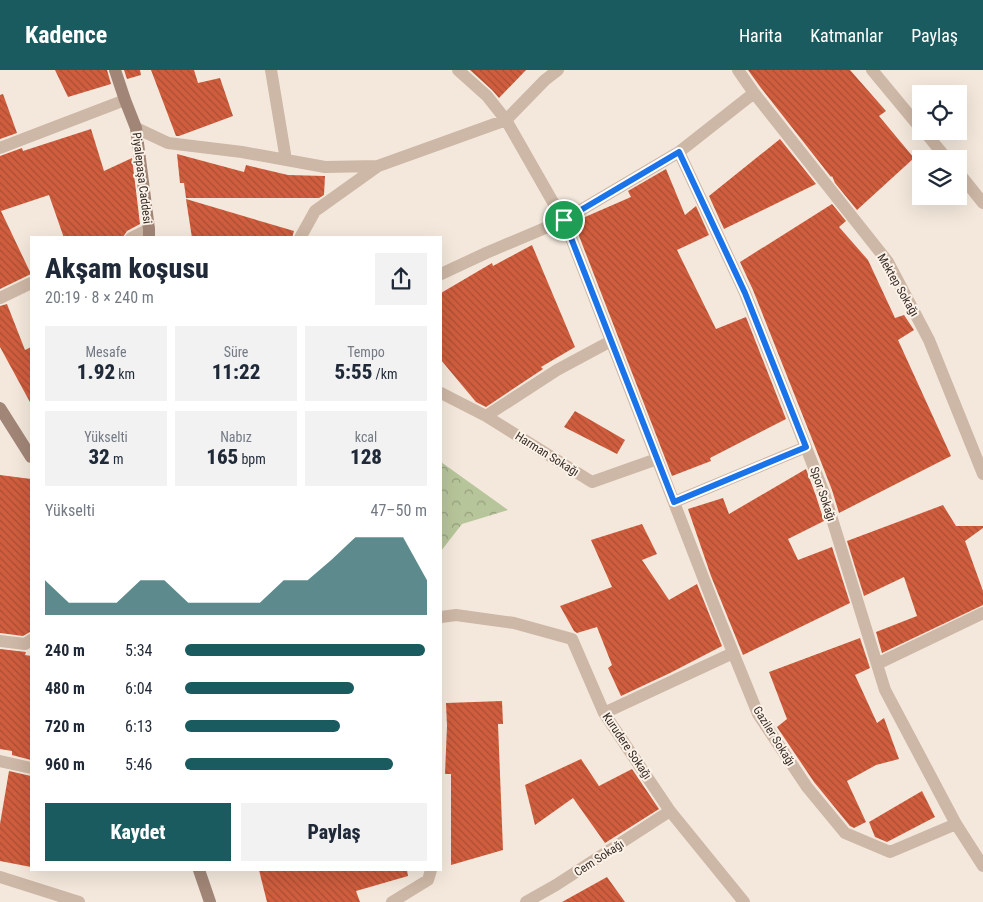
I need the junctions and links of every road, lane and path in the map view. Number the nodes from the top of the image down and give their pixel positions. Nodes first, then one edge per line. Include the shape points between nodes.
1 (115, 70) edge
2 (122, 70) edge
3 (271, 70) edge
4 (458, 70) edge
5 (558, 70) edge
6 (738, 70) edge
7 (872, 70) edge
8 (754, 93) junction
9 (123, 96) junction
10 (912, 118) edge
11 (506, 120) junction
12 (136, 128) junction
13 (931, 140) edge
14 (0, 148) edge
15 (939, 150) edge
16 (679, 152) junction
17 (286, 160) junction
18 (378, 166) junction
19 (967, 183) edge
20 (983, 203) edge
21 (564, 220) junction
22 (149, 233) edge
23 (301, 236) edge
24 (442, 274) edge
25 (30, 283) edge
26 (0, 298) edge
27 (611, 341) junction
28 (442, 394) edge
29 (0, 408) edge
30 (486, 416) junction
31 (806, 447) junction
32 (30, 455) edge
33 (657, 459) junction
34 (982, 469) edge
35 (674, 502) junction
36 (983, 613) edge
37 (442, 617) edge
38 (0, 641) edge
39 (30, 641) edge
40 (733, 653) junction
41 (877, 664) junction
42 (604, 713) junction
43 (0, 761) edge
44 (30, 768) edge
45 (670, 811) junction
46 (956, 824) junction
47 (983, 866) edge
48 (199, 871) edge
49 (431, 871) edge
50 (0, 878) edge
51 (78, 902) edge
52 (210, 902) edge
53 (392, 902) edge
54 (526, 902) edge
55 (743, 902) edge

1 - 9 street, Piyalepaşa Caddesi
2 - 9 street, Piyalepaşa Caddesi
3 - 17 street
4 - 11 street via 487,96
5 - 11 street
6 - 8 street, Mektep Sokağı
7 - 10 street
8 - 16 street
8 - 34 street, Mektep Sokağı via 888,262 929,340
9 - 12 street, Piyalepaşa Caddesi
9 - 14 street
11 - 18 street
11 - 21 street, Gaziler Sokağı
12 - 17 street via 168,143
12 - 22 street, Piyalepaşa Caddesi
13 - 15 street
16 - 21 street
16 - 31 street, Spor Sokağı via 745,293
17 - 18 street via 325,167
18 - 23 street via 316,211
19 - 20 street
21 - 24 street
21 - 27 street, Gaziler Sokağı
25 - 26 street
27 - 30 street via 557,370
27 - 33 street, Gaziler Sokağı
28 - 30 street, Harman Sokağı
29 - 32 street
30 - 33 street, Harman Sokağı via 592,482
31 - 35 street
31 - 41 street, Spor Sokağı via 824,493
33 - 35 street, Gaziler Sokağı
35 - 40 street, Gaziler Sokağı
36 - 41 street
37 - 42 street, Kurudere Sokağı via 456,615 514,622 572,640
38 - 39 street via 25,644
40 - 42 street
40 - 46 street, Gaziler Sokağı via 758,714 807,787 845,833 890,852
41 - 46 street, Spor Sokağı via 885,690
42 - 45 street, Kurudere Sokağı
43 - 44 street
45 - 54 street, Cem Sokağı
45 - 55 street, Kurudere Sokağı
46 - 47 street, Spor Sokağı
48 - 52 street
49 - 53 street via 428,880
50 - 51 street

